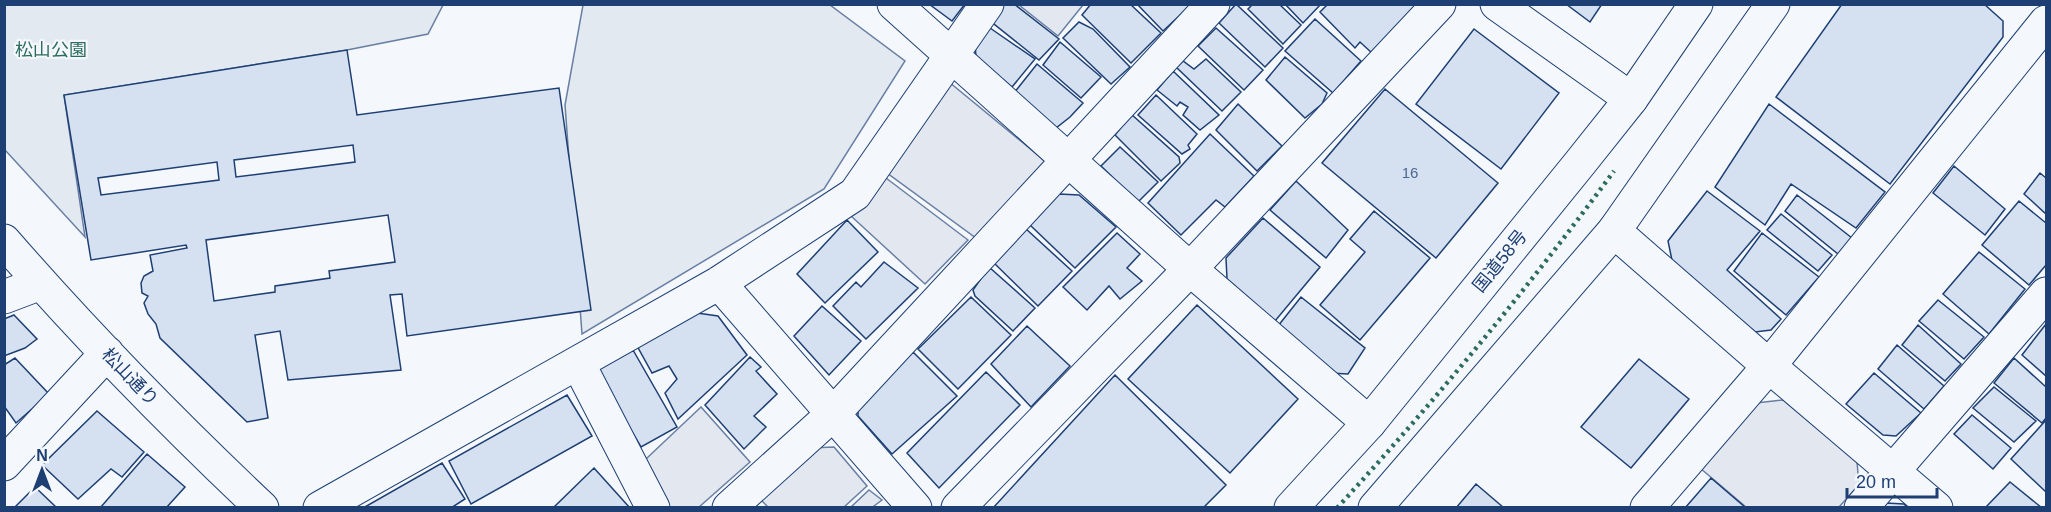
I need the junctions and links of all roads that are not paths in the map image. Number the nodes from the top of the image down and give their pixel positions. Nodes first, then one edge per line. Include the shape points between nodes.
1 (894, 4) edge
2 (987, 4) edge
3 (1213, 4) edge
4 (1439, 4) edge
5 (1497, 4) edge
6 (1696, 4) edge
7 (1773, 4) edge
8 (2037, 4) edge
9 (2046, 11) edge
10 (2046, 22) edge
11 (950, 55) junction
12 (1631, 99) junction
13 (1069, 161) junction
14 (1614, 231) junction
15 (4, 241) edge
16 (1190, 269) junction
17 (41, 283) junction
18 (719, 283) junction
19 (2046, 294) edge
20 (4, 297) edge
21 (107, 353) junction
22 (578, 363) junction
23 (1769, 366) junction
24 (833, 414) junction
25 (1369, 423) junction
26 (4, 464) edge
27 (1893, 471) junction
28 (262, 507) edge
29 (320, 507) edge
30 (653, 507) edge
31 (729, 507) edge
32 (915, 507) edge
33 (958, 507) edge
34 (1291, 507) edge
35 (1375, 507) edge
36 (1647, 507) edge
37 (1861, 507) edge
38 (1936, 507) edge

1 - 11 main road
2 - 11 main road
3 - 13 main road
4 - 16 main road
5 - 12 main road
6 - 12 main road, 国道58号
7 - 14 main road
8 - 9 main road
10 - 23 main road
11 - 13 main road
11 - 18 main road via 855,194
12 - 25 main road, 国道58号
13 - 16 main road
13 - 24 main road
14 - 23 main road
14 - 35 main road
15 - 17 main road, 松山通り
16 - 25 main road
16 - 33 main road
17 - 20 main road
17 - 21 main road, 松山通り
18 - 22 main road
18 - 24 main road
19 - 27 main road
21 - 26 main road
21 - 28 main road, 松山通り
22 - 29 main road
22 - 30 main road
23 - 27 main road
23 - 36 main road
24 - 31 main road
24 - 32 main road
25 - 34 main road, 国道58号
27 - 37 main road
27 - 38 main road

